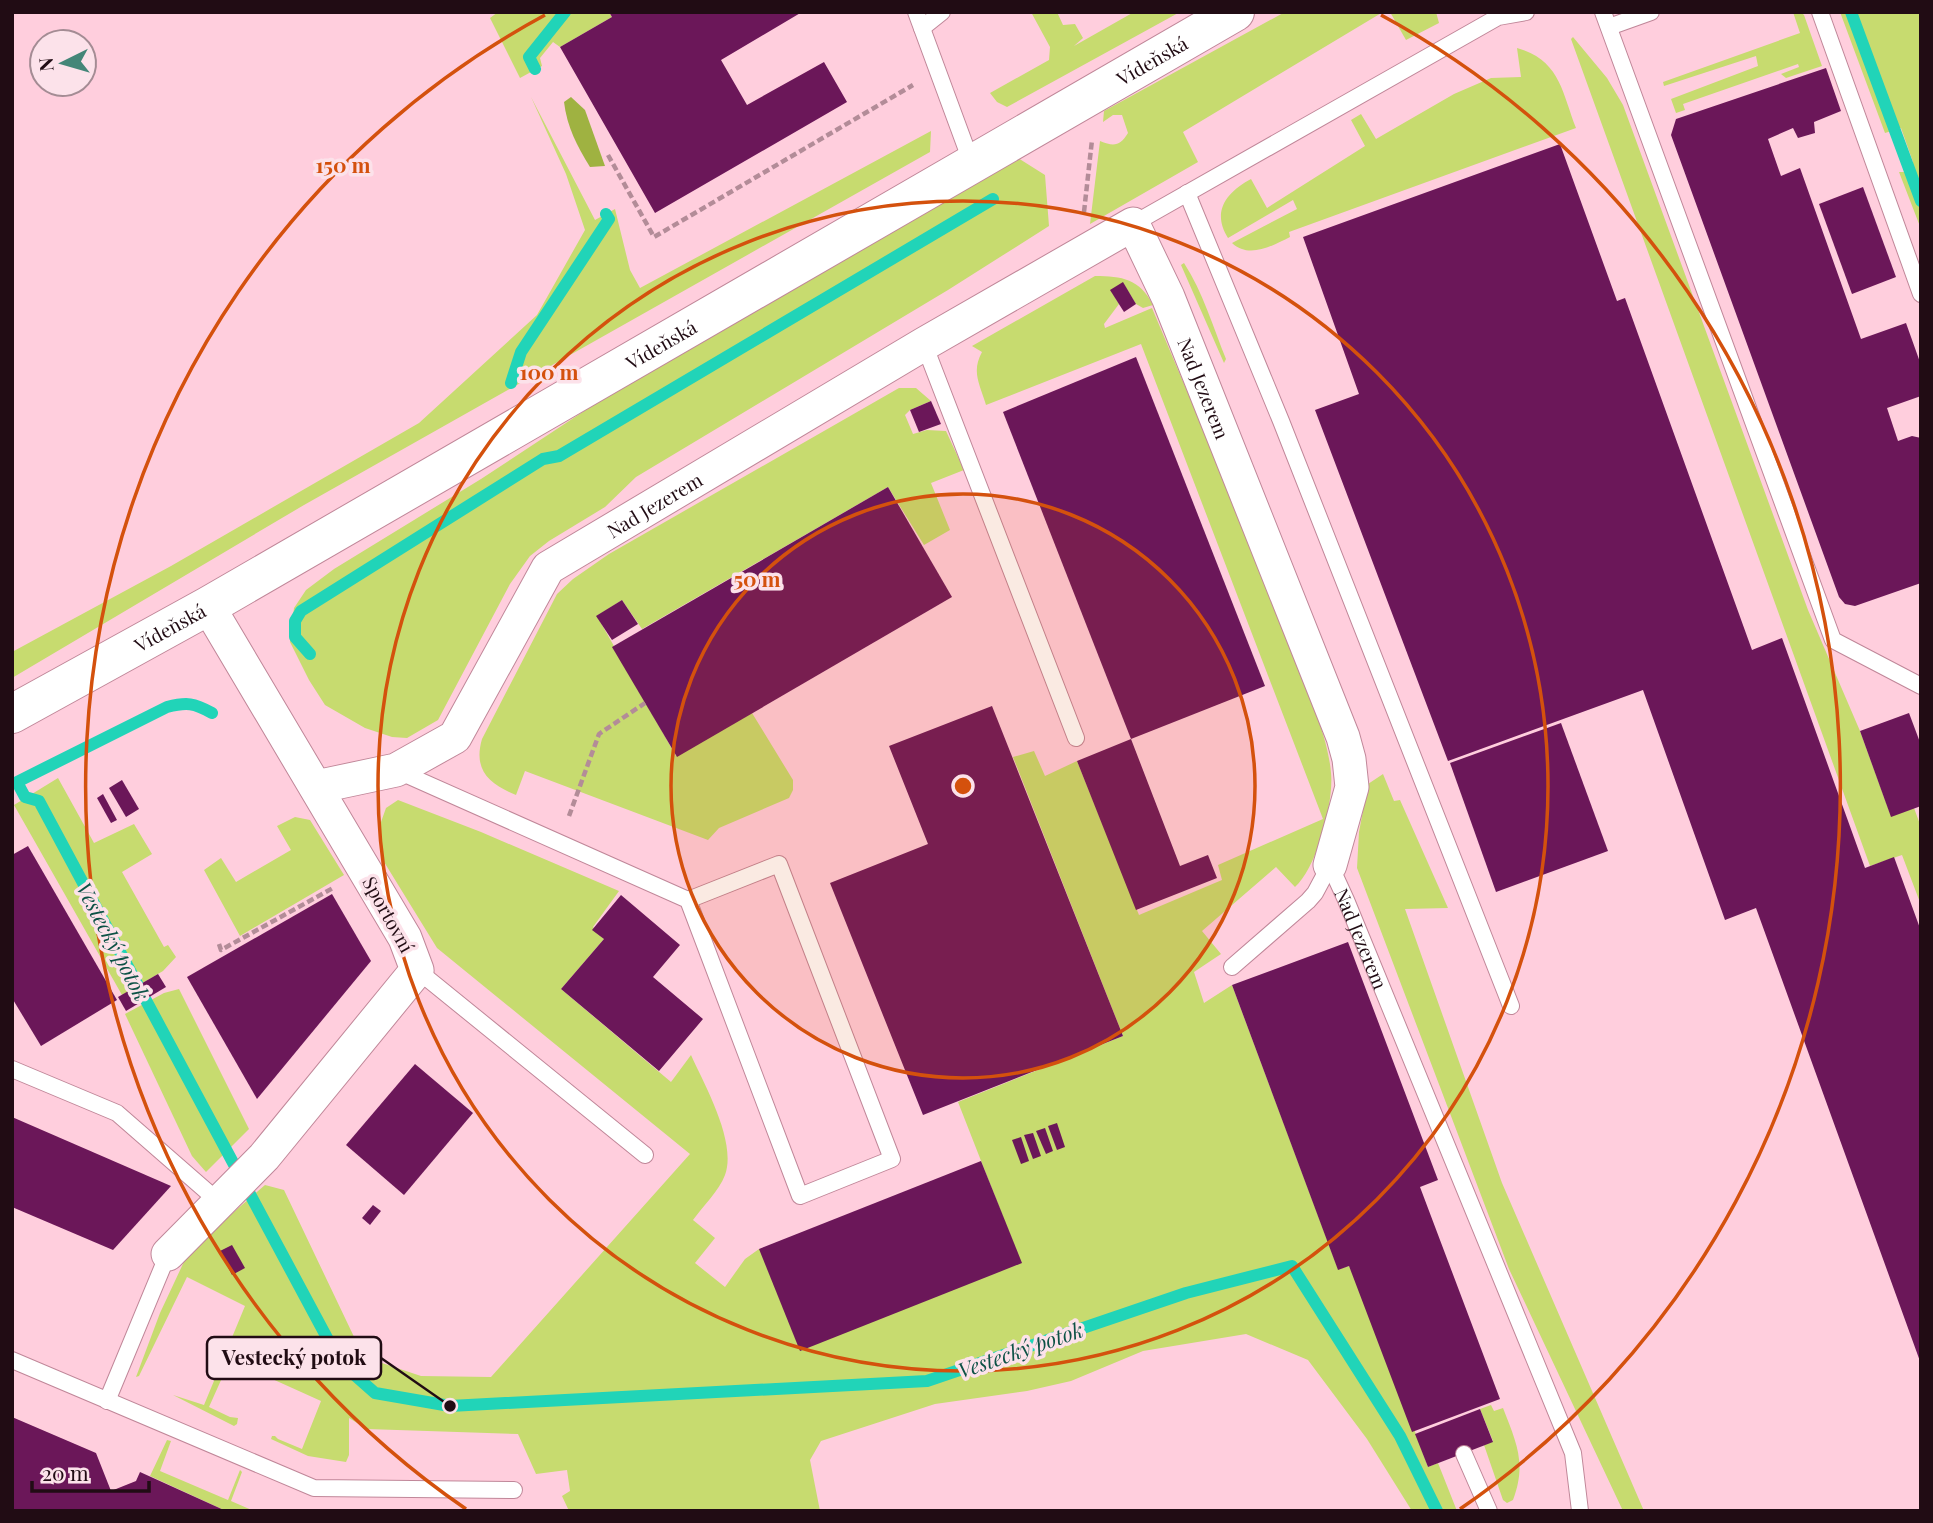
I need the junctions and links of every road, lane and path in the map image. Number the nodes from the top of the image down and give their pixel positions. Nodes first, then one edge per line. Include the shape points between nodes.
1 (942, 12) edge
2 (1235, 12) edge
3 (1526, 12) edge
4 (1651, 12) edge
5 (1820, 12) edge
6 (1606, 19) edge
7 (919, 20) edge
8 (938, 70) junction
9 (1098, 92) junction
10 (608, 155) dead end
11 (972, 164) junction
12 (1187, 193) junction
13 (1133, 224) junction
14 (1079, 254) junction
15 (1921, 294) edge
16 (924, 344) junction
17 (208, 606) junction
18 (1921, 686) edge
19 (645, 703) dead end
20 (12, 714) edge
21 (1076, 738) dead end
22 (396, 770) junction
23 (316, 788) junction
24 (559, 843) junction
25 (1330, 864) junction
26 (365, 871) junction
27 (688, 900) junction
28 (219, 944) dead end
29 (1232, 967) dead end
30 (417, 970) junction
31 (1511, 1006) dead end
32 (12, 1069) edge
33 (645, 1155) dead end
34 (219, 1202) junction
35 (168, 1254) joint
36 (12, 1360) edge
37 (107, 1401) junction
38 (1464, 1454) dead end
39 (514, 1490) dead end
40 (1489, 1511) edge
41 (1580, 1511) edge

1 - 7 lane
2 - 9 main road, Vídeňská
3 - 12 lane via 1498,17
4 - 6 lane
5 - 15 lane
6 - 18 lane via 1833,640
7 - 8 lane
8 - 10 path via 654,237
8 - 11 lane
9 - 11 main road, Vídeňská
9 - 14 path
11 - 17 main road, Vídeňská
12 - 13 lane
12 - 31 lane
13 - 14 street, Nad Jezerem
13 - 25 street, Nad Jezerem via 1168,297 1343,737 1352,787
14 - 16 street, Nad Jezerem
16 - 21 lane
16 - 22 street, Nad Jezerem via 548,568 456,737
17 - 20 main road, Vídeňská
17 - 23 street, Sportovní
19 - 24 path via 599,734
22 - 23 street, Nad Jezerem
22 - 24 lane
23 - 26 street, Sportovní
24 - 27 lane
25 - 29 lane via 1308,901
25 - 41 lane, Nad Jezerem via 1573,1453
26 - 28 path via 221,950
26 - 30 street, Sportovní via 405,938
27 - 27 lane via 800,1196 892,1159 779,864
30 - 33 lane
30 - 34 street, Sportovní via 264,1157
32 - 34 lane via 117,1113
34 - 35 street, Sportovní
35 - 37 lane
36 - 37 lane
37 - 39 lane via 314,1488
38 - 40 lane

